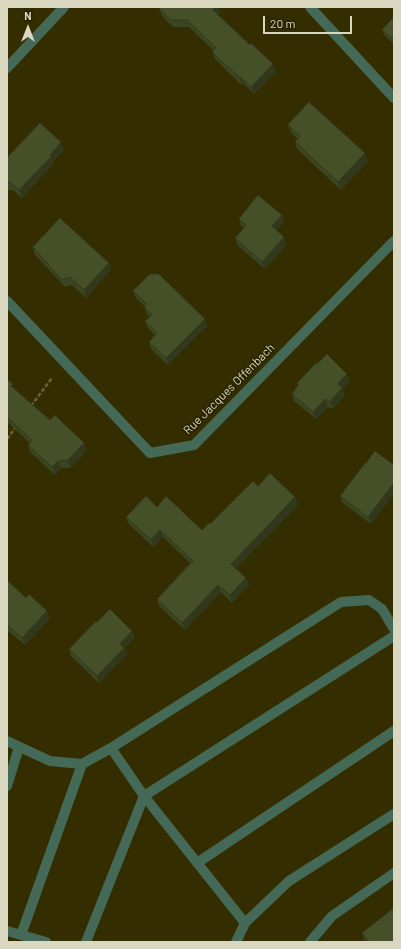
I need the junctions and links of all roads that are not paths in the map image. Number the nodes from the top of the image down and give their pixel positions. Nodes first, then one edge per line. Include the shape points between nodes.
1 (64, 7) edge
2 (310, 7) edge
3 (7, 68) edge
4 (394, 98) edge
5 (394, 241) edge
6 (7, 301) edge
7 (394, 629) edge
8 (394, 636) edge
9 (394, 732) edge
10 (7, 741) edge
11 (19, 747) junction
12 (111, 748) junction
13 (82, 764) junction
14 (7, 786) edge
15 (144, 796) junction
16 (394, 814) edge
17 (197, 863) junction
18 (394, 873) edge
19 (245, 923) junction
20 (7, 931) edge
21 (21, 935) junction
22 (46, 942) edge
23 (86, 942) edge
24 (236, 942) edge
25 (310, 942) edge

1 - 3 street
2 - 4 street
5 - 6 street, Rue Jacques Offenbach via 194,445 150,454
7 - 12 street via 382,609 369,600 341,602
8 - 15 street
9 - 17 street
10 - 11 street
11 - 13 street via 50,761
11 - 14 street
12 - 13 street
12 - 15 street
13 - 21 street
15 - 17 street
15 - 23 street
16 - 19 street via 289,881
17 - 19 street
18 - 25 street via 332,916
19 - 24 street
20 - 21 street
21 - 22 street

